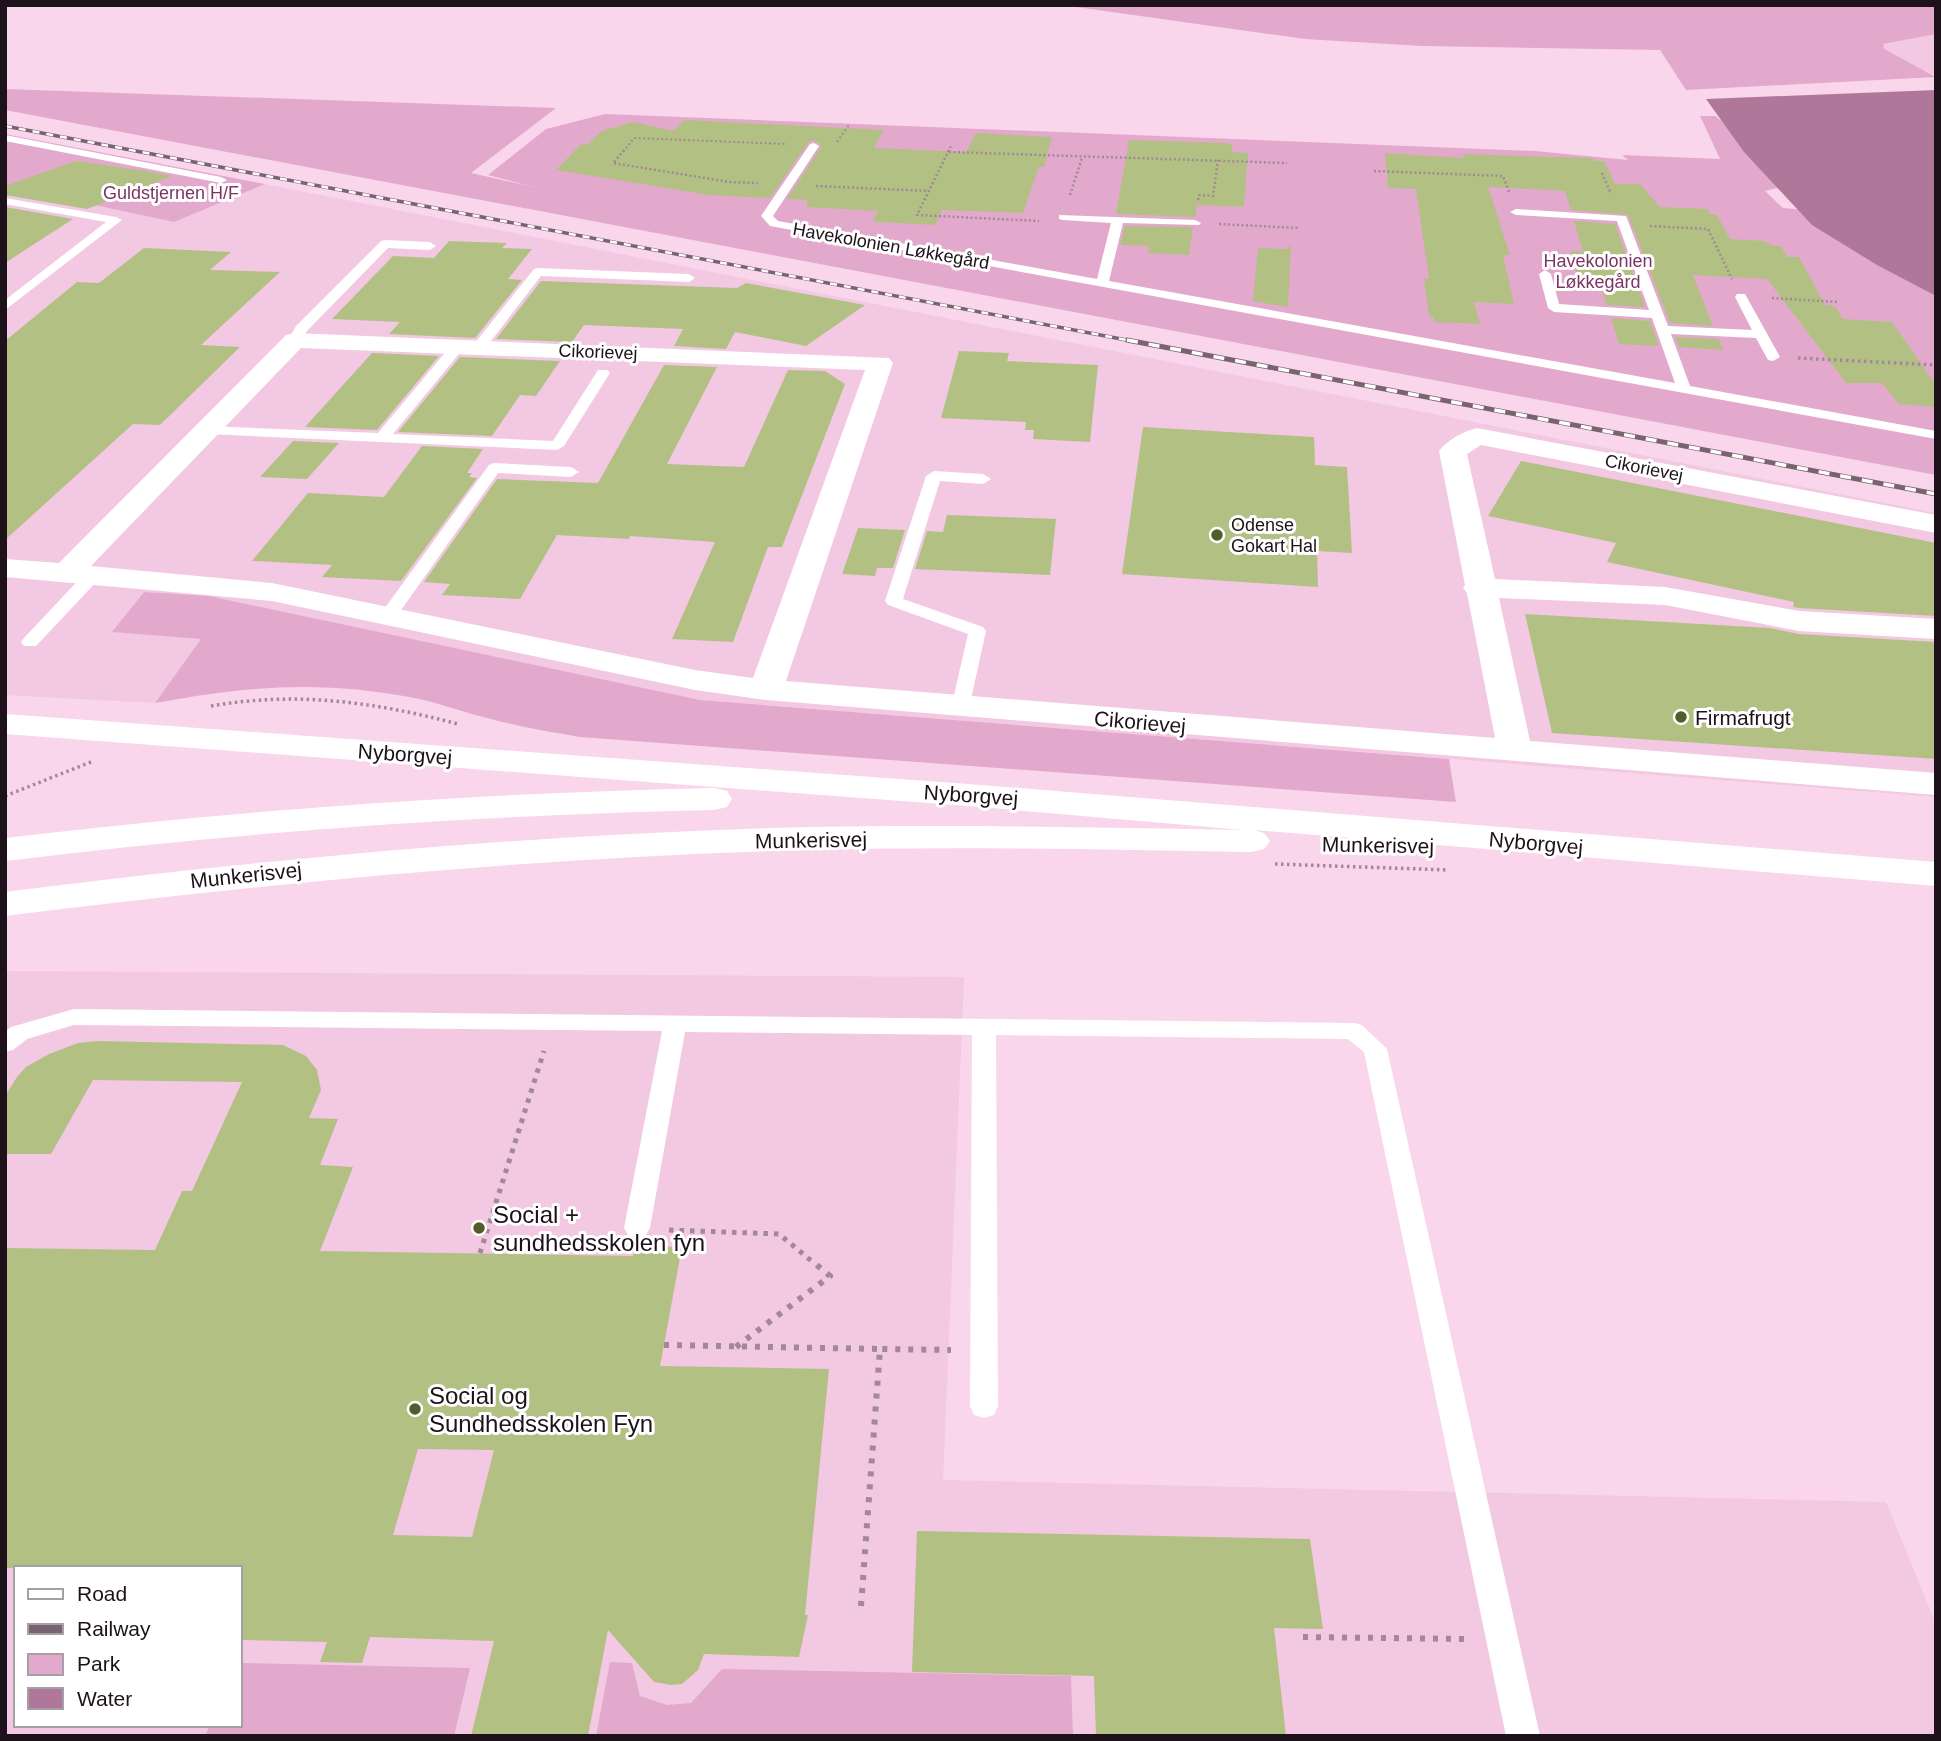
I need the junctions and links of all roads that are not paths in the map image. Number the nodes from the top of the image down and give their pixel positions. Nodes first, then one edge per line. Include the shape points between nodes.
1 (5, 138) edge
2 (814, 146) road end
3 (221, 180) dead end
4 (5, 201) edge
5 (1516, 212) road end
6 (1063, 217) road end
7 (1118, 219) junction
8 (1195, 223) road end
9 (430, 246) dead end
10 (1545, 274) dead end
11 (689, 278) dead end
12 (1102, 284) junction
13 (5, 285) edge
14 (30, 287) junction
15 (1741, 297) road end
16 (5, 306) edge
17 (1657, 314) junction
18 (1662, 330) junction
19 (1761, 334) junction
20 (295, 340) junction
21 (469, 347) junction
22 (1773, 356) road end
23 (603, 373) dead end
24 (1684, 389) junction
25 (206, 430) junction
26 (1936, 435) edge
27 (382, 438) junction
28 (571, 472) dead end
29 (983, 479) dead end
30 (1936, 524) edge
31 (5, 568) edge
32 (81, 573) junction
33 (1479, 588) junction
34 (388, 616) junction
35 (1936, 629) edge
36 (30, 642) dead end
37 (766, 690) junction
38 (960, 708) junction
39 (5, 724) edge
40 (1515, 751) junction
41 (1936, 784) edge
42 (968, 795) junction
43 (292, 819) junction
44 (5, 850) edge
45 (1620, 850) junction
46 (5, 869) edge
47 (1936, 874) edge
48 (5, 904) edge
49 (675, 1022) junction
50 (984, 1026) junction
51 (5, 1044) edge
52 (637, 1228) road end
53 (984, 1406) dead end
54 (1523, 1736) edge

1 - 3 lane
2 - 12 lane, Havekolonien Løkkegård via 768,216 774,224
4 - 14 lane via 117,220
5 - 17 lane via 1622,218
6 - 7 lane
7 - 8 lane
7 - 12 lane
9 - 20 lane via 385,244
10 - 17 lane via 1554,308
11 - 21 lane via 538,272
12 - 24 lane, Havekolonien Løkkegård
13 - 14 lane
14 - 16 lane
15 - 19 lane
17 - 18 lane
18 - 19 lane
18 - 24 lane
19 - 22 lane
20 - 21 street, Cikorievej
20 - 25 street
21 - 27 lane
21 - 37 street, Cikorievej via 880,363
23 - 27 lane via 557,446
24 - 26 lane, Havekolonien Løkkegård
25 - 27 lane
25 - 32 street
28 - 34 lane via 494,468
29 - 38 lane via 934,476 894,601 977,631
30 - 33 street, Cikorievej via 1477,436 1452,451
31 - 32 street, Cikorievej
32 - 34 street, Cikorievej via 272,592
32 - 36 lane
33 - 35 street via 1665,596 1798,621
33 - 40 street, Cikorievej
34 - 37 street, Cikorievej via 695,680
37 - 38 street, Cikorievej
38 - 40 street, Cikorievej
39 - 42 street, Nyborgvej
40 - 41 street, Cikorievej
42 - 43 street, Munkerisvej via 620,800
42 - 45 street, Nyborgvej
43 - 44 street, Munkerisvej
43 - 46 street
45 - 47 street, Nyborgvej
45 - 48 street, Munkerisvej via 1025,836 696,843 299,869
49 - 50 lane
49 - 51 lane via 74,1017 19,1033
49 - 52 lane
50 - 53 lane
50 - 54 lane via 1354,1031 1375,1049

